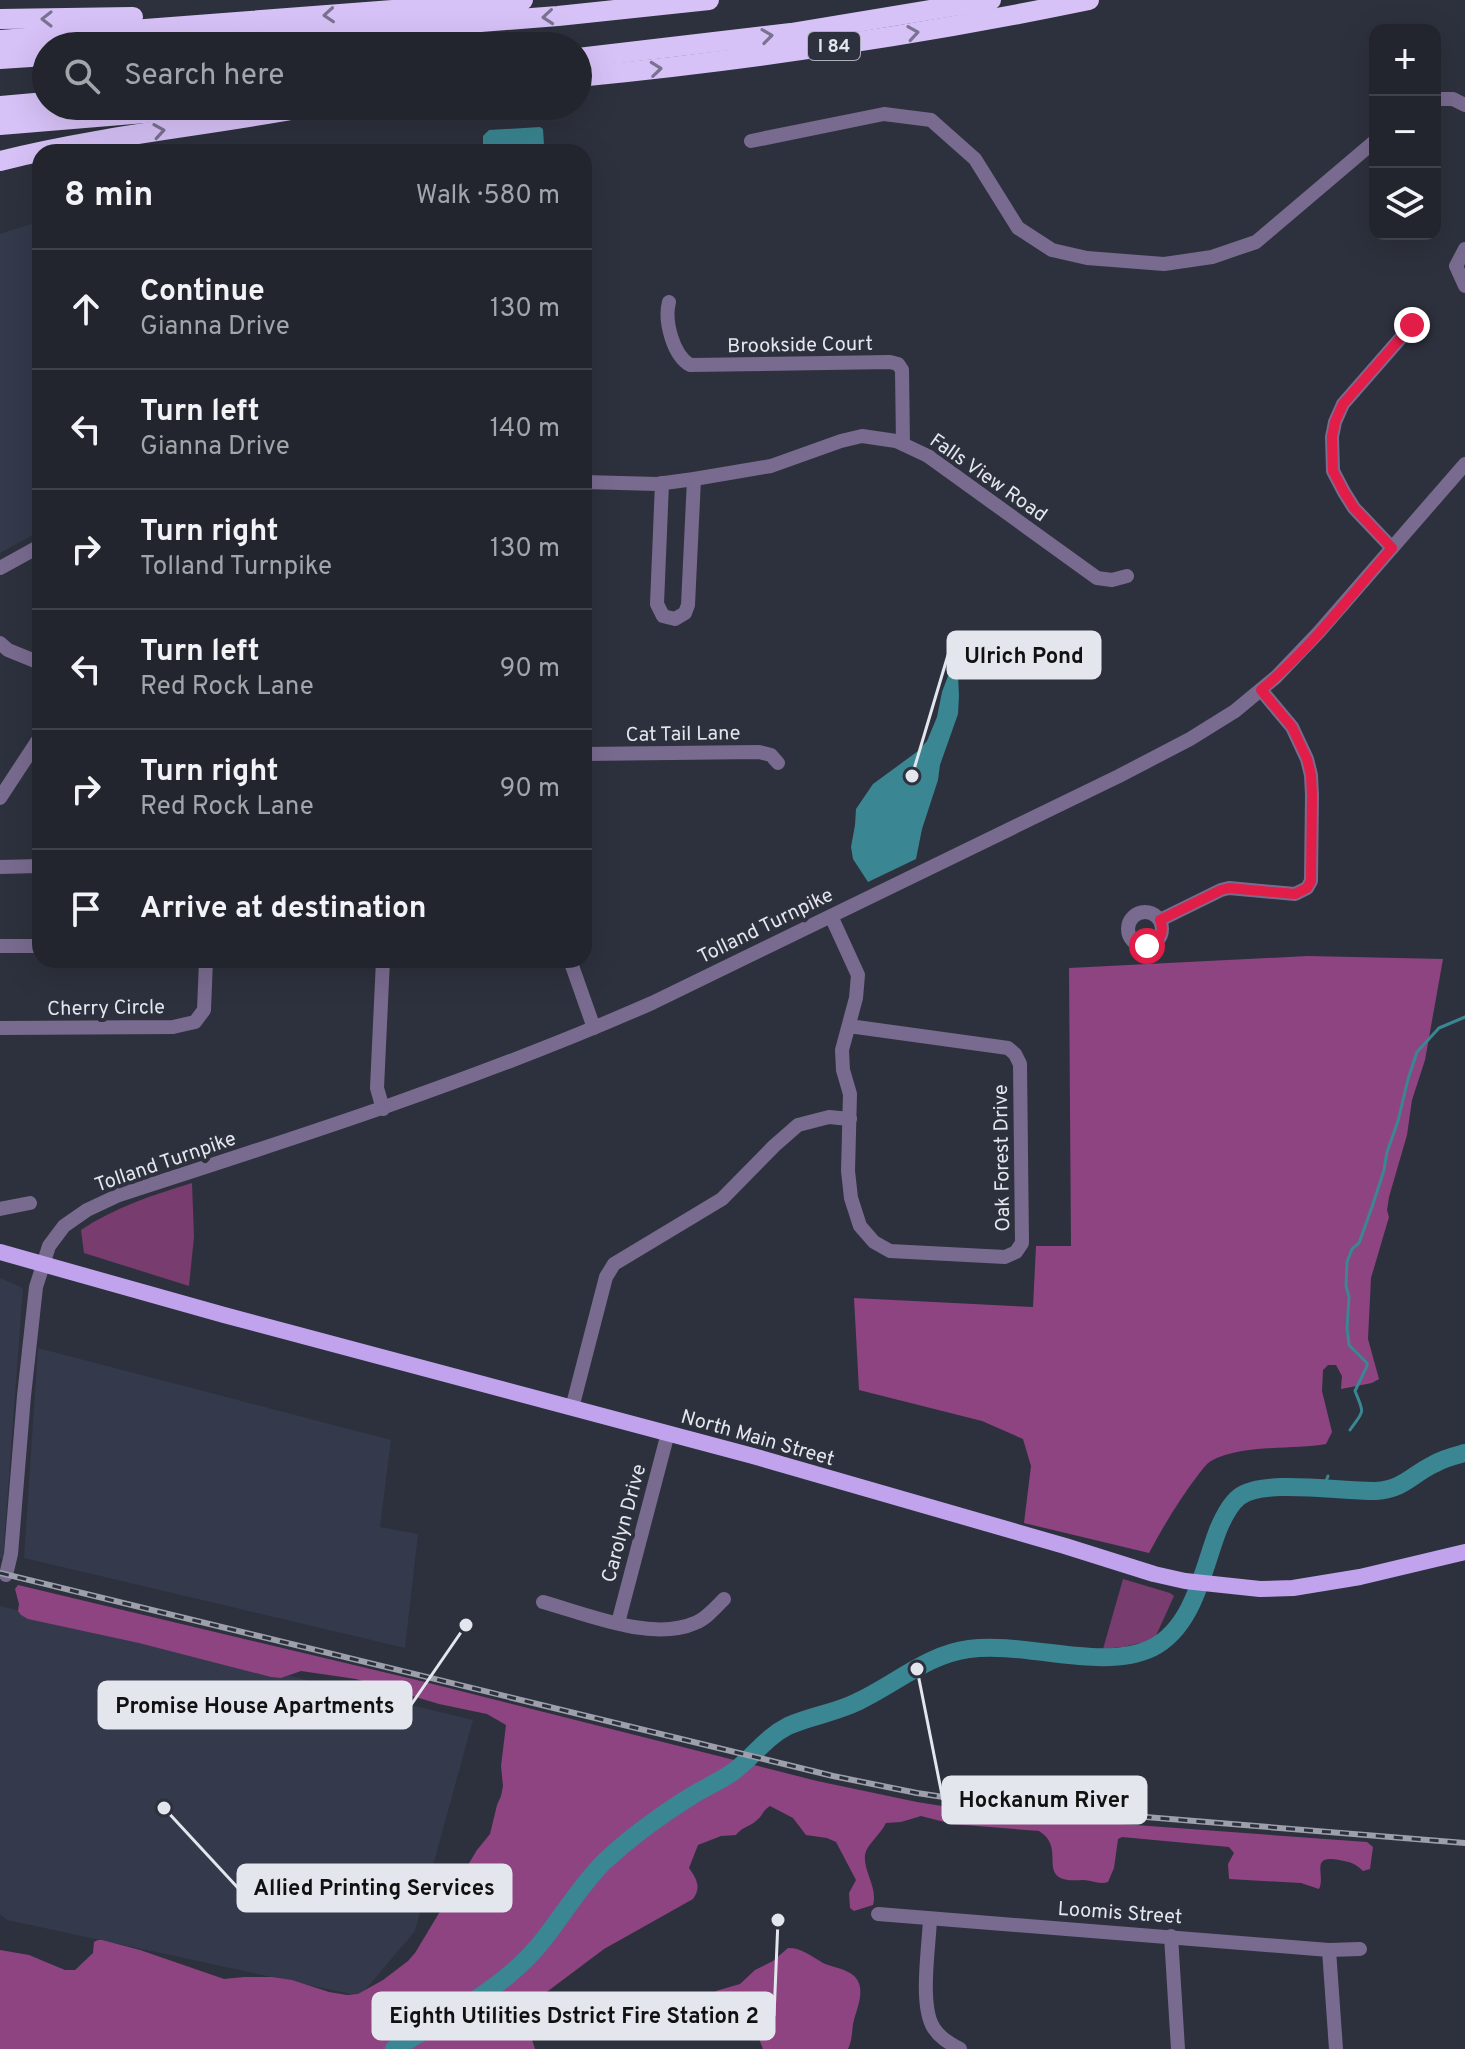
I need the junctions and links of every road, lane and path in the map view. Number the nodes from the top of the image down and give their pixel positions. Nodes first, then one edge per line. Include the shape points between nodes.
1 (523, 0) edge
2 (709, 0) edge
3 (991, 0) edge
4 (1089, 0) edge
5 (0, 19) edge
6 (265, 20) junction
7 (106, 32) edge
8 (353, 32) edge
9 (32, 38) edge
10 (0, 40) edge
11 (592, 56) edge
12 (32, 57) edge
13 (0, 59) edge
14 (592, 75) edge
15 (1441, 99) edge
16 (32, 103) edge
17 (1465, 105) edge
18 (0, 106) edge
19 (61, 120) edge
20 (233, 120) edge
21 (0, 125) edge
22 (751, 141) dead end
23 (80, 144) edge
24 (1369, 146) edge
25 (32, 154) edge
26 (0, 161) edge
27 (1465, 249) edge
28 (1465, 286) edge
29 (669, 302) dead end
30 (1412, 325) dead end
31 (903, 444) junction
32 (1465, 464) edge
33 (694, 479) junction
34 (592, 482) edge
35 (662, 483) junction
36 (1392, 548) junction
37 (32, 550) edge
38 (0, 568) edge
39 (1127, 576) dead end
40 (0, 643) edge
41 (32, 660) edge
42 (1261, 690) junction
43 (32, 749) edge
44 (592, 754) edge
45 (778, 763) dead end
46 (0, 798) edge
47 (32, 866) edge
48 (0, 867) edge
49 (831, 916) junction
50 (1160, 920) dead end
51 (0, 946) edge
52 (32, 946) edge
53 (206, 968) edge
54 (383, 968) edge
55 (573, 968) edge
56 (849, 1026) junction
57 (0, 1028) edge
58 (594, 1028) junction
59 (383, 1109) junction
60 (850, 1119) junction
61 (30, 1203) dead end
62 (0, 1209) edge
63 (0, 1252) edge
64 (43, 1264) junction
65 (572, 1408) junction
66 (668, 1433) junction
67 (1465, 1552) edge
68 (6, 1575) dead end
69 (724, 1599) dead end
70 (543, 1602) dead end
71 (618, 1623) junction
72 (878, 1914) dead end
73 (930, 1919) junction
74 (1171, 1936) junction
75 (1360, 1949) dead end
76 (1329, 1950) junction
77 (939, 2044) edge
78 (960, 2049) edge
79 (1178, 2049) edge
80 (1336, 2049) edge

1 -> 6 highway
2 -> 8 highway
11 -> 3 highway via 762,37
14 -> 4 highway, I 84 via 818,48
6 -> 5 highway via 205,14
6 - 7 highway
9 - 10 highway
12 - 13 highway
15 - 17 street
16 - 18 highway
19 - 21 highway
23 -> 20 highway
22 - 24 street via 884,114 931,120 975,159 1018,228 1052,250 1164,264 1212,257 1256,242
26 -> 25 highway
27 - 28 street via 1456,266
29 - 31 street, Brookside Court via 668,326 690,365 898,364
30 - 36 street via 1343,404 1332,437 1333,471 1344,492
31 - 33 street, Falls View Road via 858,437 771,466
31 - 39 street, Falls View Road via 935,461 1096,577
32 - 36 street, Tolland Turnpike
33 - 35 street, Falls View Road
33 - 35 street via 688,608 673,619 663,616 657,604
34 - 35 street, Falls View Road
36 - 42 street, Tolland Turnpike
37 - 38 street
40 - 41 street
42 - 49 street, Tolland Turnpike via 1190,739
42 - 50 street via 1292,727 1309,767 1311,881 1295,894 1221,890
43 - 46 street
44 - 45 street, Cat Tail Lane via 759,752
47 - 48 street
49 - 56 street, Oak Forest Drive via 858,975
49 - 58 street, Tolland Turnpike
51 - 52 street
53 - 57 street, Cherry Circle via 204,1010 195,1022 173,1027
54 - 59 street via 377,1088
55 - 58 street
56 - 60 street, Oak Forest Drive via 842,1050
56 - 60 street, Oak Forest Drive via 1008,1048 1015,1054 1020,1064 1022,1243 1016,1252 1005,1257 890,1251 874,1242 860,1226 851,1198
58 - 59 street, Tolland Turnpike
59 - 64 street, Tolland Turnpike via 119,1195 64,1226
60 - 65 street via 829,1117 798,1125 722,1199 614,1264 606,1277
61 - 62 street
63 - 64 main road
64 - 65 main road, North Main Street
64 - 68 street, Tolland Turnpike via 36,1287
65 - 66 main road, North Main Street
66 - 67 main road, North Main Street via 1185,1581 1293,1588
66 - 71 street, Carolyn Drive
69 - 71 street via 697,1623 673,1629
70 - 71 street
72 - 73 street, Loomis Street
73 - 74 street, Loomis Street
73 - 77 street via 927,2010
74 - 76 street, Loomis Street
74 - 79 street
75 - 76 street, Loomis Street
76 - 80 street
77 - 78 street

